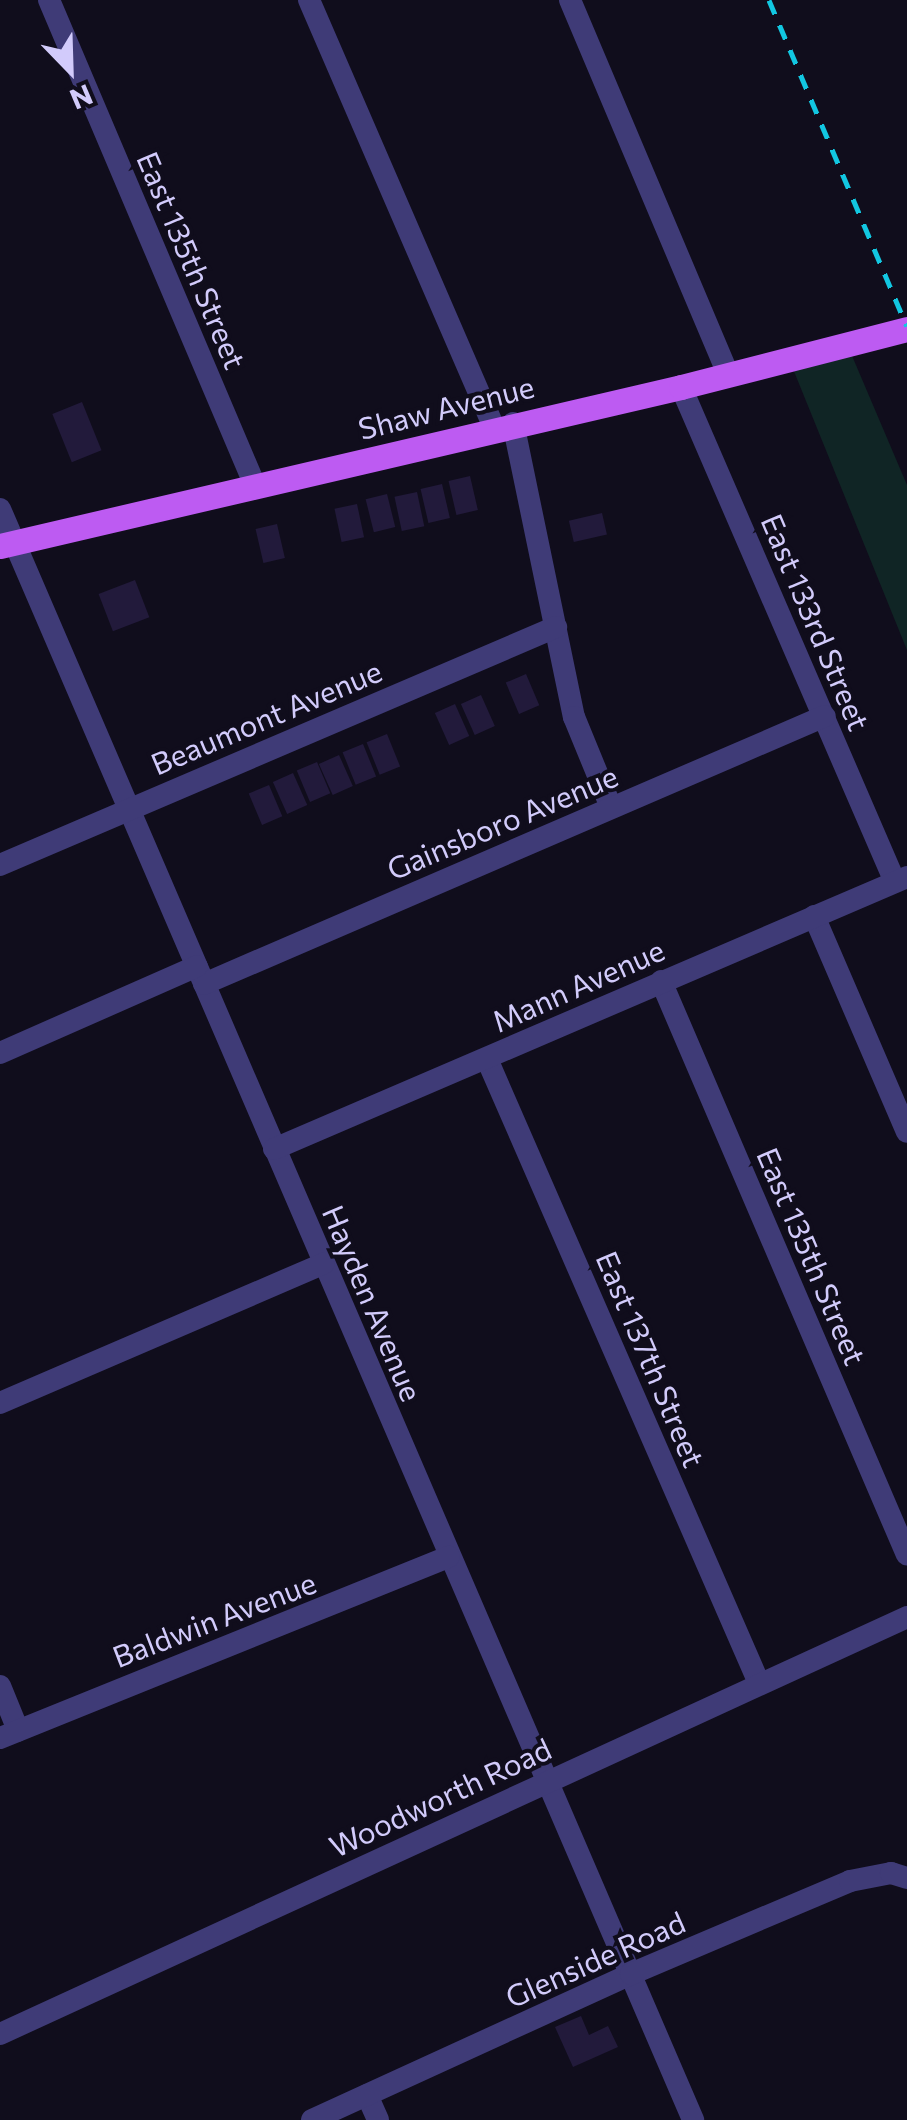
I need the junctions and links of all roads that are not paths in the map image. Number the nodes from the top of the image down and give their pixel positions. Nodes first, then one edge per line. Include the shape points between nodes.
1 (49, 0) edge
2 (309, 0) edge
3 (570, 0) edge
4 (907, 329) edge
5 (728, 374) junction
6 (682, 387) junction
7 (503, 425) junction
8 (256, 488) junction
9 (0, 509) edge
10 (6, 544) edge
11 (556, 627) junction
12 (825, 716) junction
13 (611, 807) junction
14 (128, 808) junction
15 (0, 865) edge
16 (901, 880) edge
17 (814, 916) junction
18 (201, 975) junction
19 (661, 980) junction
20 (0, 1053) edge
21 (488, 1059) junction
22 (907, 1132) edge
23 (274, 1149) junction
24 (324, 1264) junction
25 (0, 1403) edge
26 (907, 1555) edge
27 (450, 1557) junction
28 (907, 1616) edge
29 (759, 1683) junction
30 (0, 1686) edge
31 (9, 1734) edge
32 (546, 1781) junction
33 (907, 1878) edge
34 (631, 1974) junction
35 (0, 2034) edge
36 (368, 2095) junction
37 (312, 2120) edge
38 (378, 2120) edge
39 (693, 2120) edge

1 - 8 street, East 135th Street
2 - 7 street
3 - 5 street
4 - 5 main road, Shaw Avenue
5 - 6 main road, Shaw Avenue
6 - 7 main road, Shaw Avenue
6 - 12 street, East 133rd Street
7 - 8 main road, Shaw Avenue
7 - 11 street
8 - 10 main road, Shaw Avenue
9 - 10 street, Hayden Avenue
10 - 14 street, Hayden Avenue
11 - 13 street via 574,716
11 - 14 street, Beaumont Avenue
12 - 13 street, Gainsboro Avenue
12 - 16 street, East 133rd Street
13 - 18 street, Gainsboro Avenue
14 - 15 street, Beaumont Avenue
14 - 18 street, Hayden Avenue
16 - 17 street, Mann Avenue
17 - 19 street, Mann Avenue
17 - 22 street
18 - 20 street, Gainsboro Avenue
18 - 23 street, Hayden Avenue
19 - 21 street, Mann Avenue
19 - 26 street, East 135th Street
21 - 23 street, Mann Avenue
21 - 29 street, East 137th Street
23 - 24 street, Hayden Avenue
24 - 25 street
24 - 27 street, Hayden Avenue
27 - 31 street, Baldwin Avenue
27 - 32 street, Hayden Avenue
28 - 29 street, Woodworth Road
29 - 32 street, Woodworth Road
30 - 31 street
32 - 34 street, Hayden Avenue
32 - 35 street, Woodworth Road
33 - 34 street, Glenside Road via 891,1873 850,1881
34 - 36 street, Glenside Road
34 - 39 street, Hayden Avenue
36 - 37 street, Glenside Road
36 - 38 street

